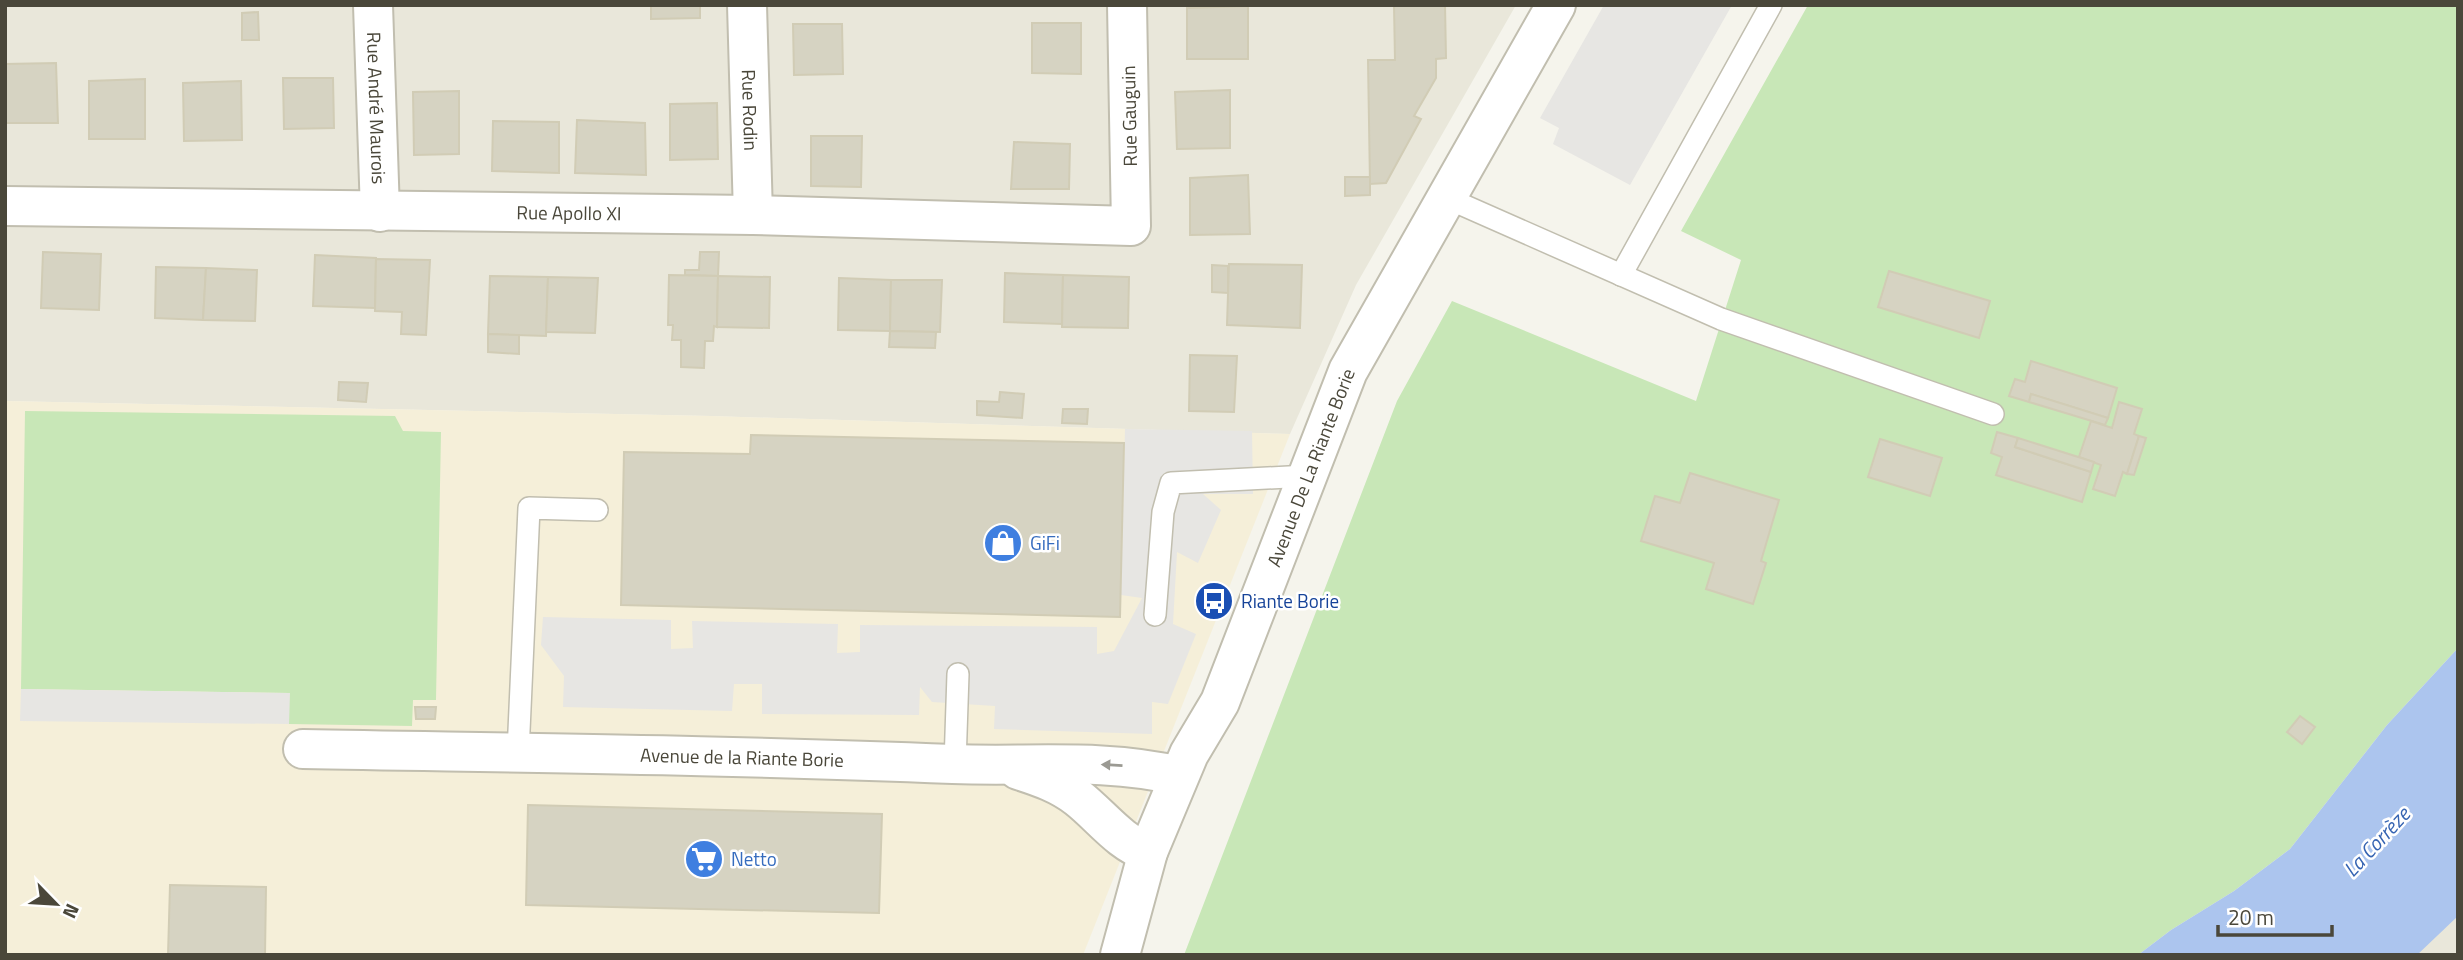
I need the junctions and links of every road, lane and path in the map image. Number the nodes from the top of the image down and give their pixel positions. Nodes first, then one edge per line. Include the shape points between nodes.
1 (373, 5) edge
2 (747, 5) edge
3 (1127, 5) edge
4 (1556, 5) edge
5 (1770, 5) edge
6 (1447, 198) junction
7 (5, 206) edge
8 (380, 212) junction
9 (753, 215) junction
10 (1131, 226) joint
11 (1621, 275) junction
12 (1993, 414) dead end
13 (1307, 476) junction
14 (597, 510) dead end
15 (1155, 615) dead end
16 (958, 674) dead end
17 (303, 749) dead end
18 (518, 753) junction
19 (955, 764) junction
20 (1003, 764) junction
21 (1179, 776) junction
22 (1148, 852) junction
23 (1120, 955) edge

1 - 8 street, Rue André Maurois
2 - 9 street, Rue Rodin
3 - 10 street, Rue Gauguin
4 - 6 street, Avenue De La Riante Borie
5 - 11 lane
6 - 11 lane
6 - 13 street, Avenue De La Riante Borie via 1348,371
7 - 8 street, Rue Apollo XI
8 - 9 street, Rue Apollo XI
9 - 10 street, Rue Apollo XI
11 - 12 lane via 1776,341
13 - 15 lane via 1171,483 1163,512
13 - 21 street, Avenue De La Riante Borie via 1220,702
14 - 18 lane via 529,508
16 - 19 lane
17 - 18 street, Avenue de la Riante Borie
18 - 19 street, Avenue de la Riante Borie
19 - 20 street, Avenue de la Riante Borie
21 -> 20 street, Avenue de la Riante Borie via 1141,767
20 - 22 street via 1048,779 1077,797 1133,847
21 - 22 street, Avenue De La Riante Borie
22 - 23 street, Avenue De La Riante Borie

